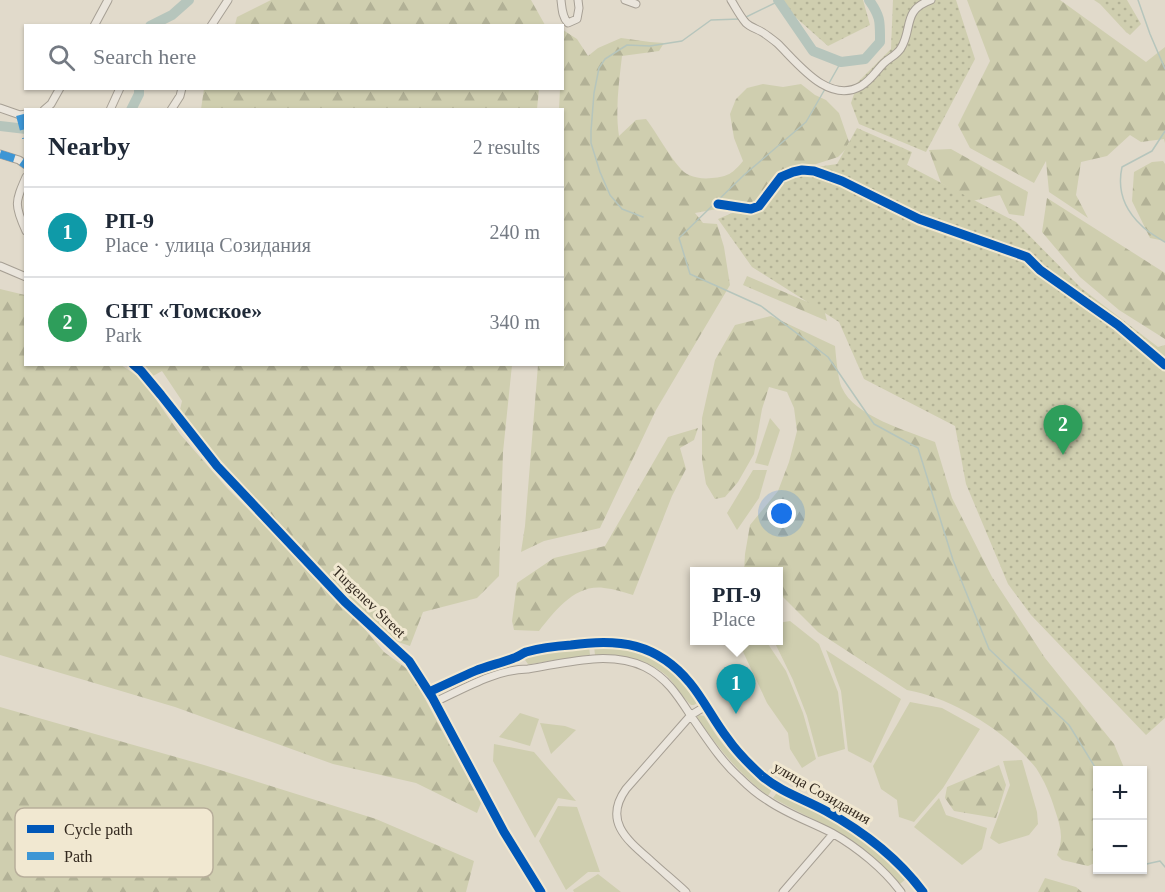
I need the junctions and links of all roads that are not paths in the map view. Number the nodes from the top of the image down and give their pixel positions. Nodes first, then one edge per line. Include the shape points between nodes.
1 (108, 0) edge
2 (228, 0) edge
3 (561, 0) edge
4 (578, 0) edge
5 (625, 0) edge
6 (731, 0) edge
7 (930, 0) edge
8 (636, 4) dead end
9 (95, 24) edge
10 (212, 24) edge
11 (59, 90) edge
12 (119, 90) edge
13 (182, 90) edge
14 (0, 108) edge
15 (46, 108) edge
16 (111, 108) edge
17 (172, 108) edge
18 (23, 114) edge
19 (0, 154) edge
20 (24, 164) edge
21 (24, 181) edge
22 (718, 204) dead end
23 (24, 227) edge
24 (0, 266) edge
25 (24, 277) edge
26 (1165, 365) edge
27 (135, 366) edge
28 (524, 653) junction
29 (528, 669) junction
30 (429, 692) junction
31 (435, 702) junction
32 (706, 706) junction
33 (691, 715) junction
34 (833, 834) junction
35 (542, 892) edge
36 (686, 892) edge
37 (783, 892) edge
38 (901, 892) edge
39 (923, 892) edge

1 - 9 street
2 - 10 street
3 - 4 street via 568,23 577,19
5 - 8 street
6 - 7 street via 748,25 764,33 814,80 837,90 858,88 870,80 901,48 917,6
11 - 15 street
12 - 16 street
13 - 17 street
14 - 18 street
19 - 20 street
21 - 23 street via 17,202
22 - 26 street via 751,209 759,206 781,177 792,172 826,175 919,219 1027,257
24 - 25 street
27 - 30 street, Turgenev Street via 217,466 345,602 409,661
28 - 29 street via 521,663
28 - 30 street, улица Созидания
28 - 32 street, улица Созидания via 592,642 639,646 674,666
29 - 31 street, улица Созидания via 504,672
29 - 33 street, улица Созидания via 593,659 625,660 664,680
30 - 31 street, Turgenev Street
31 - 35 street, Turgenev Street via 504,832
32 - 33 street
32 - 39 street, улица Созидания via 728,740 762,775 863,833 891,855
33 - 34 street, улица Созидания via 737,776 768,801
33 - 36 street via 626,789 617,814 628,841
34 - 37 street
34 - 38 street, улица Созидания via 880,868

